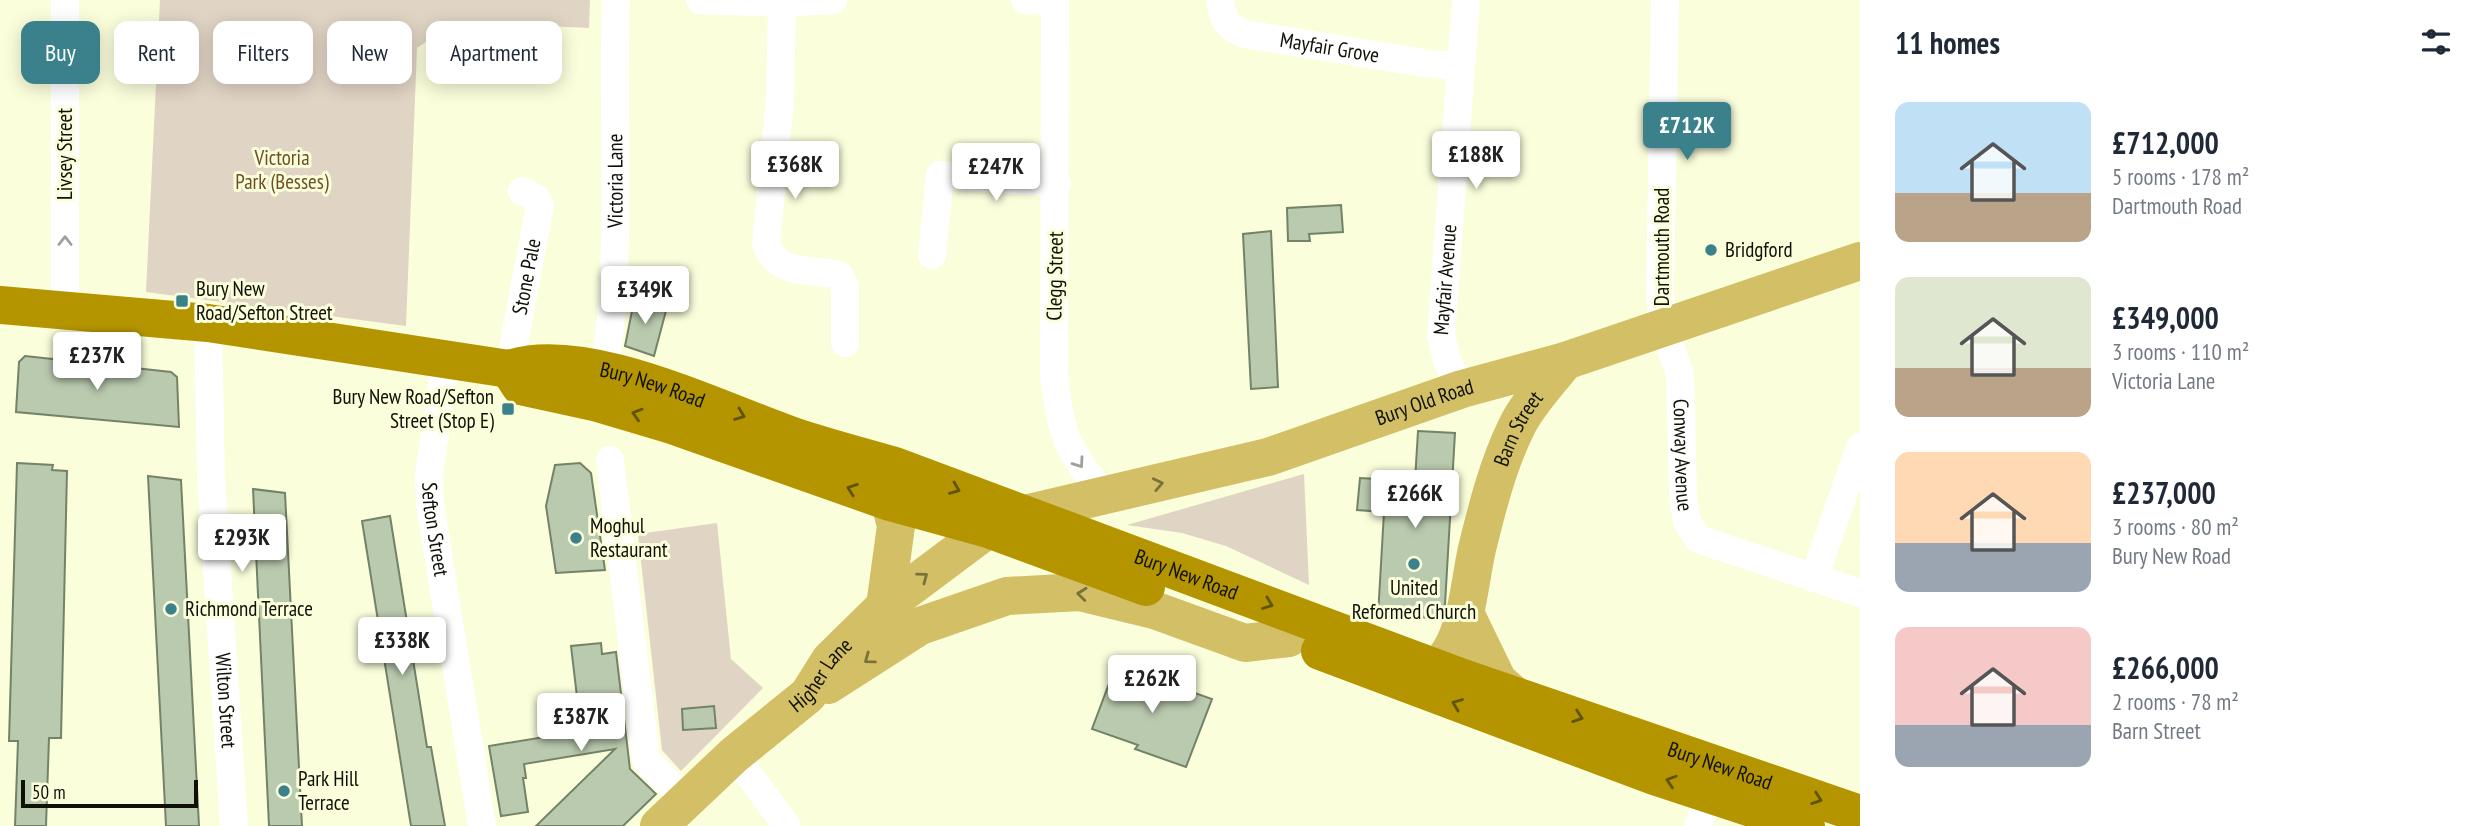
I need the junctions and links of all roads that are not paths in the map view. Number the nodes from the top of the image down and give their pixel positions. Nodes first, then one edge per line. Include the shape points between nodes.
1 (65, 0) edge
2 (616, 0) edge
3 (700, 0) edge
4 (833, 0) edge
5 (1024, 0) edge
6 (1220, 0) edge
7 (1466, 0) edge
8 (1665, 0) edge
9 (1055, 1) edge
10 (782, 2) junction
11 (1461, 66) junction
12 (1057, 183) junction
13 (522, 191) dead end
14 (932, 255) dead end
15 (1860, 261) edge
16 (0, 304) edge
17 (65, 309) junction
18 (208, 323) junction
19 (1663, 326) junction
20 (845, 343) dead end
21 (446, 358) junction
22 (1565, 361) junction
23 (509, 369) junction
24 (601, 386) junction
25 (1462, 389) junction
26 (1517, 425) junction
27 (1860, 447) edge
28 (610, 460) dead end
29 (1104, 495) junction
30 (890, 502) junction
31 (1004, 522) junction
32 (1814, 578) junction
33 (1860, 593) edge
34 (885, 606) junction
35 (1466, 615) junction
36 (1289, 638) junction
37 (1420, 676) junction
38 (808, 695) junction
39 (1514, 695) junction
40 (734, 755) junction
41 (1709, 795) edge
42 (686, 800) junction
43 (1860, 814) edge
44 (234, 826) edge
45 (482, 826) edge
46 (659, 826) edge
47 (787, 826) edge
48 (1806, 826) edge

17 -> 1 street, Livsey Street
2 - 24 street, Victoria Lane via 616,198 610,349
3 - 10 street
4 - 10 street
5 - 9 street
6 - 11 street, Mayfair Grove via 1230,28 1245,34 1430,65
7 - 11 street, Mayfair Avenue
8 - 19 street, Dartmouth Road
9 - 12 street, Clegg Street
10 - 20 street via 780,101 766,244 772,259 782,267 839,275 845,286
11 - 25 street, Mayfair Avenue via 1441,336
12 - 14 street via 940,174
12 -> 29 street, Clegg Street via 1054,374 1060,427 1075,459
13 - 23 street, Stone Pale via 536,198 539,220
15 - 19 main road, Bury Old Road
16 - 17 highway, Bury New Road
17 - 18 highway, Bury New Road
18 - 21 highway, Bury New Road
18 - 44 street, Wilton Street via 211,477
19 - 22 main road, Bury Old Road
19 - 32 street, Conway Avenue via 1680,375 1683,494 1688,522 1698,539
21 - 23 highway, Bury New Road
21 - 45 street, Sefton Street via 429,474 430,504
22 - 25 main road, Bury Old Road
22 - 26 main road, Barn Street
23 - 24 highway, Bury New Road via 543,361
30 -> 24 highway, Bury New Road via 672,425
24 -> 31 highway, Bury New Road via 709,403 803,439 895,466
25 - 26 main road
29 -> 25 main road, Bury Old Road via 1268,457
26 - 35 main road, Barn Street via 1492,490
27 - 32 street
28 - 42 street via 625,489 646,760
29 - 31 main road, Bury Old Road
30 - 31 highway, Bury New Road
30 - 34 main road via 896,526
34 -> 31 main road, Higher Lane
31 - 36 highway, Bury New Road
31 -> 37 highway, Bury New Road via 1101,542
32 - 33 street, Conway Avenue
34 - 38 main road, Higher Lane via 830,660
35 - 37 main road, Barn Street via 1456,641
35 - 39 main road via 1498,681
36 - 37 highway, Bury New Road
36 -> 38 main road via 1245,643 1154,610 1080,592 1007,596 920,626 842,679
37 - 39 highway, Bury New Road
41 -> 37 highway, Bury New Road
38 - 40 main road, Higher Lane
39 -> 41 highway, Bury New Road
40 - 42 main road, Higher Lane
40 - 47 street
41 -> 43 highway, Bury New Road
41 - 48 highway, Bury New Road
42 - 46 main road, Higher Lane

